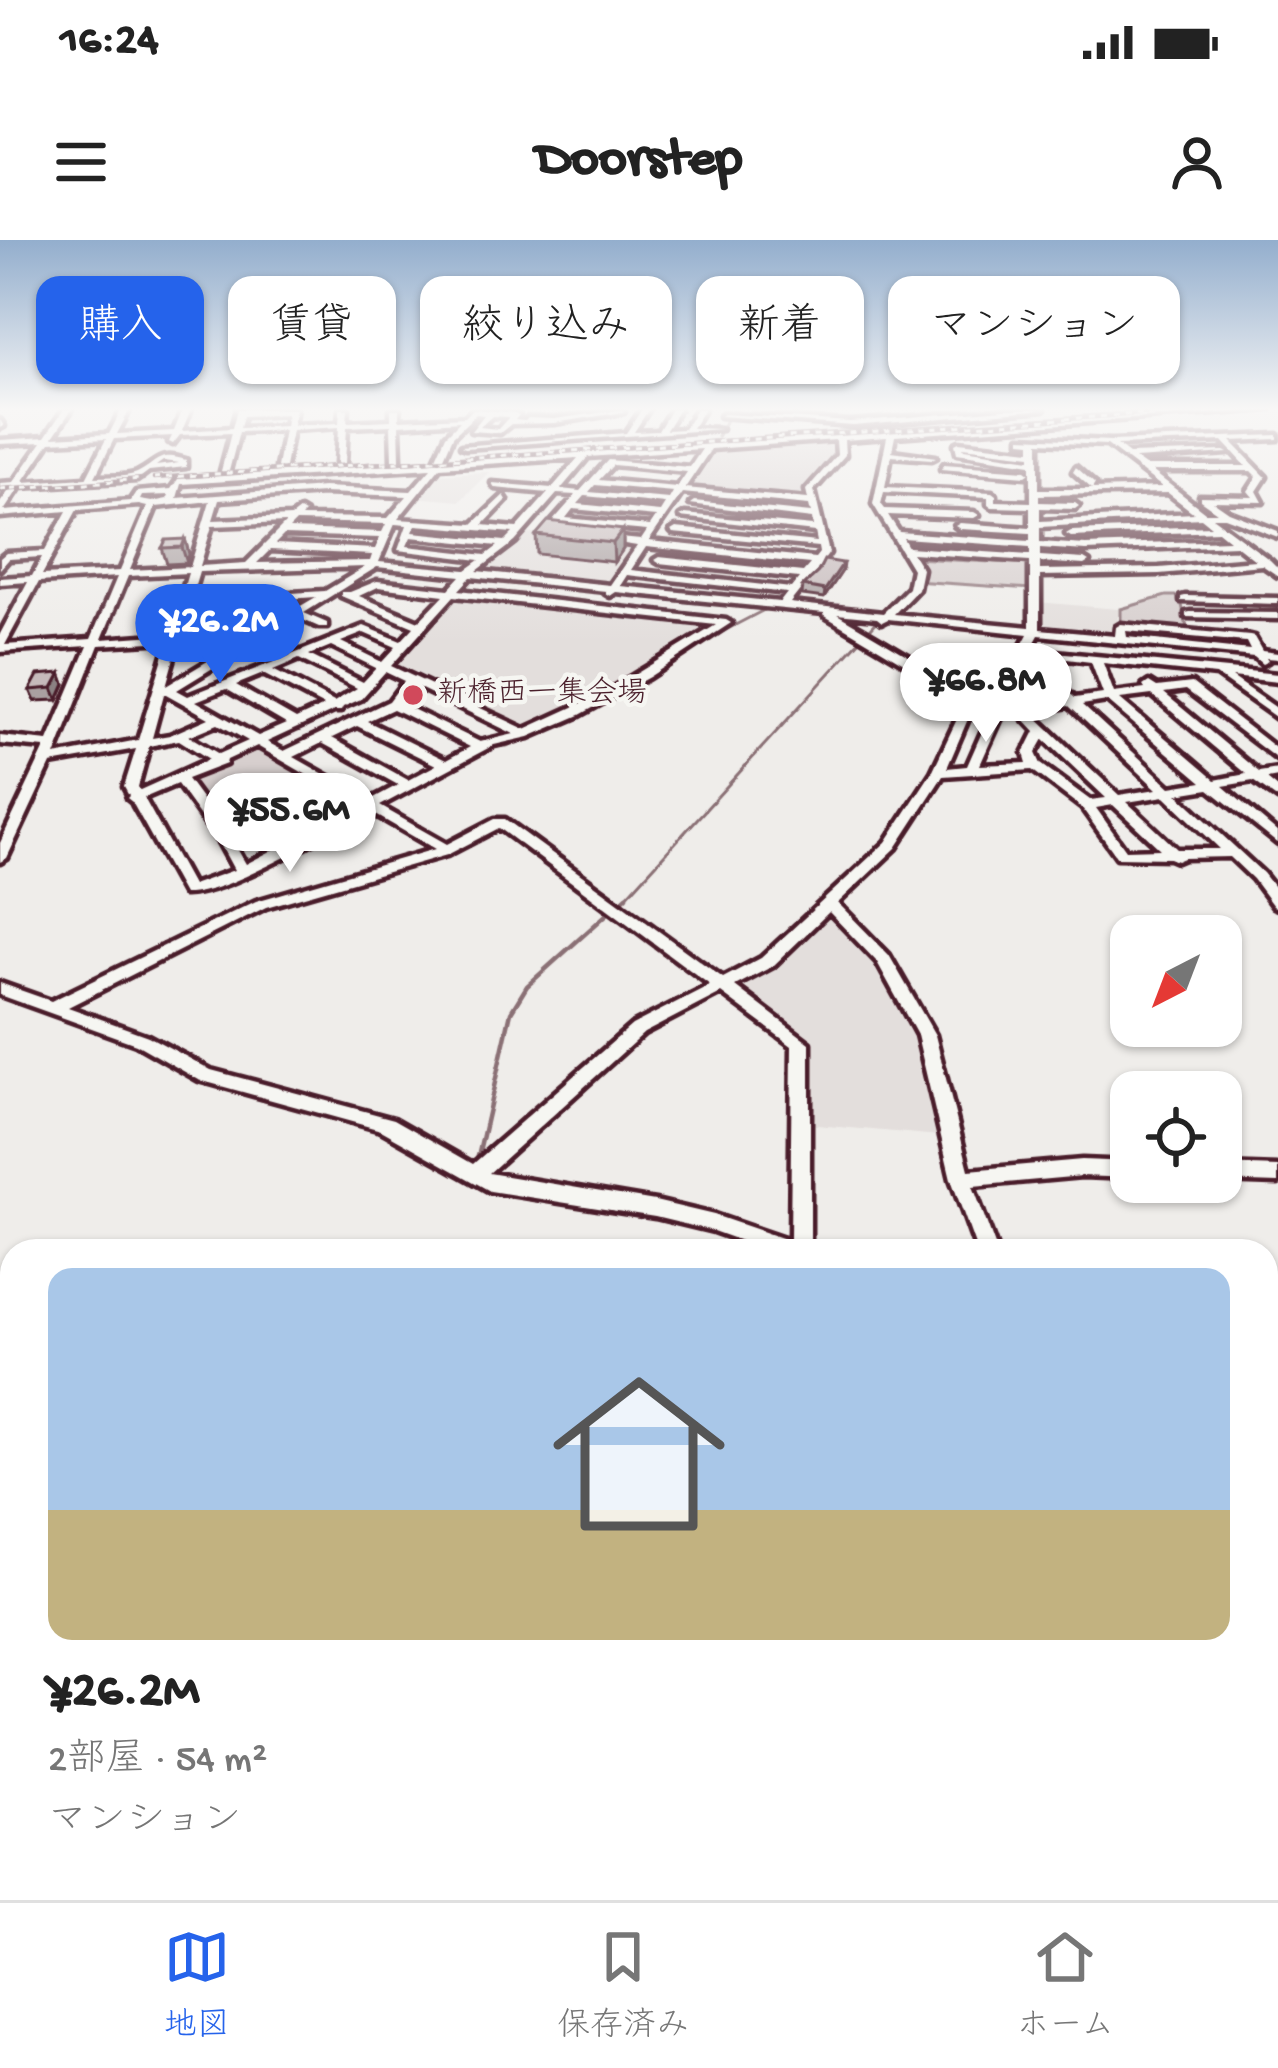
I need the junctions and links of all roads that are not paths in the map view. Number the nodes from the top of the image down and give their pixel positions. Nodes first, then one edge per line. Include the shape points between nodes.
1 (17, 486) edge
2 (36, 486) edge
3 (91, 486) edge
4 (135, 486) edge
5 (176, 486) edge
6 (325, 486) edge
7 (419, 486) edge
8 (494, 486) edge
9 (509, 486) edge
10 (561, 486) edge
11 (588, 486) edge
12 (681, 486) edge
13 (694, 486) edge
14 (812, 486) edge
15 (1034, 486) edge
16 (1092, 486) edge
17 (1164, 486) edge
18 (1255, 486) edge
19 (524, 488) joint
20 (15, 489) junction
21 (880, 489) joint
22 (1095, 489) junction
23 (0, 490) edge
24 (323, 490) junction
25 (557, 491) junction
26 (702, 492) junction
27 (581, 493) junction
28 (1034, 493) junction
29 (413, 494) junction
30 (1173, 494) junction
31 (172, 497) junction
32 (504, 498) junction
33 (1203, 498) junction
34 (138, 499) junction
35 (215, 499) junction
36 (1072, 500) junction
37 (546, 502) junction
38 (670, 502) junction
39 (809, 502) junction
40 (694, 504) junction
41 (997, 504) junction
42 (1110, 504) dead end
43 (152, 505) junction
44 (570, 506) junction
45 (1034, 508) junction
46 (73, 509) junction
47 (0, 512) edge
48 (1204, 514) junction
49 (1226, 514) junction
50 (661, 515) junction
51 (974, 515) dead end
52 (814, 516) junction
53 (1175, 516) junction
54 (885, 517) junction
55 (296, 518) junction
56 (685, 518) junction
57 (1138, 518) junction
58 (1123, 519) junction
59 (392, 520) junction
60 (559, 520) junction
61 (1094, 520) junction
62 (413, 521) junction
63 (210, 523) junction
64 (476, 526) junction
65 (960, 526) junction
66 (1222, 528) junction
67 (652, 529) junction
68 (820, 530) junction
69 (520, 531) junction
70 (676, 531) junction
71 (285, 532) junction
72 (1136, 532) junction
73 (407, 534) junction
74 (1278, 534) edge
75 (384, 536) junction
76 (566, 536) edge
77 (899, 536) junction
78 (586, 537) edge
79 (1037, 538) junction
80 (960, 540) junction
81 (1239, 542) junction
82 (644, 543) junction
83 (506, 544) junction
84 (1198, 544) junction
85 (823, 545) junction
86 (1155, 545) junction
87 (668, 546) junction
88 (1123, 546) junction
89 (268, 547) junction
90 (1086, 548) junction
91 (909, 550) junction
92 (49, 554) junction
93 (376, 558) junction
94 (488, 558) junction
95 (659, 560) junction
96 (821, 562) junction
97 (0, 566) edge
98 (249, 566) junction
99 (1226, 566) junction
100 (1105, 567) junction
101 (196, 569) junction
102 (1187, 569) junction
103 (1275, 569) edge
104 (1153, 571) junction
105 (625, 572) junction
106 (124, 573) junction
107 (1038, 573) junction
108 (470, 574) junction
109 (650, 575) junction
110 (809, 576) junction
111 (34, 579) junction
112 (0, 581) edge
113 (614, 588) junction
114 (794, 591) junction
115 (331, 592) junction
116 (452, 592) junction
117 (350, 596) junction
118 (1185, 599) junction
119 (1278, 602) edge
120 (183, 603) junction
121 (782, 606) junction
122 (600, 608) junction
123 (826, 611) junction
124 (295, 613) junction
125 (1190, 615) junction
126 (884, 616) junction
127 (1278, 616) edge
128 (323, 625) dead end
129 (421, 626) junction
130 (266, 631) junction
131 (1035, 632) junction
132 (1194, 634) junction
133 (1062, 635) junction
134 (177, 636) junction
135 (878, 641) junction
136 (1121, 641) junction
137 (95, 642) junction
138 (331, 642) junction
139 (0, 646) edge
140 (404, 646) junction
141 (299, 655) junction
142 (1055, 655) junction
143 (1257, 655) junction
144 (1278, 656) edge
145 (1096, 659) junction
146 (1141, 665) junction
147 (384, 667) junction
148 (264, 670) junction
149 (1218, 672) junction
150 (1045, 677) junction
151 (1277, 679) edge
152 (411, 680) junction
153 (227, 685) junction
154 (366, 688) junction
155 (164, 690) junction
156 (1151, 692) junction
157 (974, 697) junction
158 (1110, 697) junction
159 (189, 700) junction
160 (1071, 703) junction
161 (393, 704) junction
162 (337, 707) junction
163 (1021, 710) junction
164 (997, 712) junction
165 (1278, 716) edge
166 (220, 718) junction
167 (357, 721) junction
168 (1236, 724) junction
169 (298, 725) junction
170 (1042, 730) junction
171 (525, 734) junction
172 (181, 736) junction
173 (322, 737) junction
174 (0, 740) edge
175 (261, 742) junction
176 (144, 744) junction
177 (53, 745) junction
178 (479, 747) junction
179 (285, 756) junction
180 (1278, 756) edge
181 (46, 761) junction
182 (221, 761) junction
183 (446, 765) junction
184 (1035, 766) junction
185 (971, 771) junction
186 (939, 772) junction
187 (1278, 773) edge
188 (1255, 777) junction
189 (180, 779) junction
190 (407, 785) junction
191 (1209, 785) junction
192 (337, 787) junction
193 (1166, 791) junction
194 (1278, 795) edge
195 (134, 798) junction
196 (1120, 799) junction
197 (1087, 805) junction
198 (370, 806) junction
199 (1278, 840) edge
200 (227, 843) junction
201 (447, 850) junction
202 (1235, 854) junction
203 (1177, 856) junction
204 (0, 858) edge
205 (243, 872) junction
206 (1258, 876) junction
207 (1278, 878) edge
208 (1278, 903) edge
209 (832, 906) junction
210 (722, 985) junction
211 (0, 989) edge
212 (56, 1006) junction
213 (1110, 1169) edge
214 (475, 1173) junction
215 (1242, 1173) edge
216 (1278, 1174) edge
217 (961, 1179) junction
218 (761, 1239) edge
219 (797, 1239) edge
220 (983, 1239) edge

1 - 20 street
2 - 20 street
3 - 20 street
4 - 34 street
5 - 31 street
6 - 24 street
7 - 29 street
8 - 32 street via 484,496
9 - 19 street
10 - 25 street
11 - 27 street
12 - 38 street
13 - 26 street
14 - 39 street
15 - 28 street
16 - 22 street
17 - 30 street
18 - 33 street via 1263,501
19 - 25 street
20 - 23 street
20 - 47 street
21 - 41 street
21 - 54 street
22 - 30 street
22 - 36 street
22 - 42 street
24 - 29 street
24 - 35 street
24 - 55 street
25 - 27 street
25 - 37 street
26 - 39 street
26 - 40 street
27 - 38 street
27 - 44 street
28 - 36 street
28 - 41 street
28 - 45 street
29 - 59 street
30 - 33 street
30 - 48 street
31 - 34 street
31 - 35 street
31 - 43 street
32 - 37 street
32 - 64 street
33 - 49 street
34 - 43 street
34 - 46 street
35 - 63 street
36 - 45 street
36 - 61 street
37 - 69 street
38 - 50 street
39 - 52 street
40 - 52 street
40 - 56 street
41 - 45 street
43 - 106 street
44 - 50 street
44 - 60 street
45 - 79 street
46 - 47 street
46 - 92 street
48 - 49 street
48 - 53 street
48 - 66 street
49 - 74 street
50 - 67 street
51 - 54 street
52 - 68 street
53 - 57 street
53 - 57 street via 1156,501 1122,503
54 - 65 street
54 - 77 street
55 - 59 street
55 - 63 street
55 - 71 street
56 - 68 street
56 - 70 street
57 - 58 street
58 - 61 street
58 - 72 street
59 - 62 street
59 - 75 street
60 - 67 street
60 - 76 street via 547,533
61 - 79 street
62 - 64 street
62 - 73 street
63 - 101 street
64 - 69 street
65 - 79 street
65 - 80 street
66 - 72 street
66 - 81 street
67 - 82 street
68 - 85 street
69 - 83 street
70 - 85 street
70 - 87 street
71 - 75 street
71 - 89 street
72 - 79 street
72 - 86 street
73 - 83 street
73 - 94 street via 401,548
75 - 93 street
77 - 80 street
77 - 91 street
78 - 82 street
79 - 80 street
79 - 90 street
79 - 91 street
79 - 100 street
79 - 107 street
81 - 84 street
81 - 103 street
82 - 87 street
82 - 105 street
83 - 94 street
84 - 86 street
84 - 99 street
85 - 96 street
86 - 88 street
86 - 102 street
87 - 95 street
87 - 96 street
88 - 90 street
88 - 104 street
89 - 93 street
89 - 98 street
90 - 100 street
91 - 126 street via 917,569 913,589
92 - 97 street via 6,556
92 - 111 street
93 - 98 street
93 - 108 street
93 - 115 street
94 - 108 street
95 - 109 street
95 - 110 street
96 - 110 street
98 - 101 street
99 - 102 street
99 - 103 street
100 - 104 street
100 - 107 street
101 - 106 street
101 - 120 street
102 - 104 street
104 - 118 street
105 - 109 street
105 - 113 street
106 - 111 street
106 - 137 street
107 - 131 street
108 - 113 street
108 - 116 street
109 - 114 street
110 - 114 street
111 - 112 street
111 - 139 street
113 - 121 street
113 - 122 street
114 - 121 street
115 - 117 street
115 - 120 street
115 - 124 street
116 - 117 street via 377,584
116 - 122 street
116 - 129 street
117 - 129 street
118 - 119 street
118 - 125 street
120 - 134 street
121 - 123 street
122 - 171 street via 726,623
123 - 126 street
123 - 135 street
124 - 128 street
124 - 130 street
125 - 127 street
125 - 132 street
126 - 131 street
126 - 135 street via 873,631
129 - 140 street
130 - 134 street
130 - 155 street
131 - 133 street
131 - 157 street via 1020,660
132 - 136 street via 1121,627
132 - 143 street via 1250,639
133 - 136 street
133 - 142 street
134 - 137 street
134 - 155 street
135 - 157 street
136 - 143 street
137 - 139 street
137 - 177 street
138 - 140 street via 364,629
138 - 141 street
138 - 147 street
140 - 147 street
141 - 148 street
141 - 154 street
142 - 145 street
142 - 150 street
143 - 144 street
143 - 151 street
145 - 146 street
145 - 158 street
146 - 149 street
146 - 156 street
147 - 152 street
147 - 154 street
148 - 153 street
148 - 162 street
149 - 151 street
149 - 165 street
150 - 160 street
150 - 163 street via 1008,696
152 - 161 street
152 - 171 street
153 - 159 street
153 - 169 street
154 - 162 street
155 - 159 street
155 - 176 street
156 - 158 street
156 - 168 street via 1188,686
156 - 188 street
157 - 164 street
157 - 186 street
158 - 160 street
158 - 191 street
159 - 166 street
160 - 163 street
160 - 193 street
161 - 167 street
161 - 178 street
162 - 169 street
163 - 164 street
163 - 170 street
164 - 185 street
165 - 168 street
166 - 172 street
166 - 175 street
167 - 173 street
167 - 183 street
168 - 180 street
169 - 175 street
170 - 184 street via 1030,753
170 - 196 street
171 - 178 street
172 - 176 street
172 - 182 street
173 - 179 street
173 - 190 street
174 - 177 street
175 - 179 street
175 - 182 street
176 - 181 street
176 - 195 street
177 - 181 street
178 - 183 street
179 - 192 street
181 - 204 street
182 - 189 street
183 - 190 street
184 - 185 street
184 - 197 street
185 - 186 street
186 - 209 street via 891,845
187 - 188 street
188 - 191 street
188 - 194 street
189 - 195 street
189 - 200 street
190 - 198 street
191 - 193 street
191 - 199 street
192 - 198 street
192 - 200 street
193 - 196 street
193 - 202 street
195 - 205 street via 188,891
196 - 197 street
196 - 203 street
197 - 203 street via 1122,854
198 - 201 street
198 - 205 street
200 - 205 street
201 - 210 street via 500,822
201 - 212 street via 260,904
202 - 203 street
202 - 206 street
206 - 207 street
206 - 208 street
209 - 210 street via 767,962
209 - 217 street via 883,959 926,1035
210 - 214 street via 638,1029
210 - 219 street via 801,1043
211 - 212 street
212 - 214 street via 205,1075 387,1124
213 - 217 street
214 - 218 street via 490,1183 714,1223
215 - 216 street
217 - 220 street

